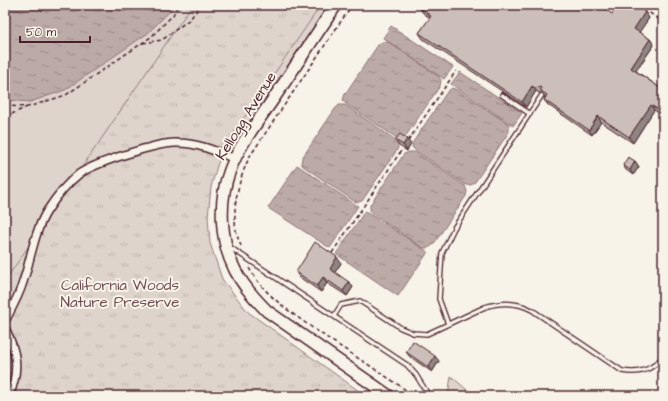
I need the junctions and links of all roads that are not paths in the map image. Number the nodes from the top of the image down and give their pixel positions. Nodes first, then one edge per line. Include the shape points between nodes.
1 (336, 5) edge
2 (502, 95) edge
3 (542, 95) edge
4 (530, 114) junction
5 (235, 159) junction
6 (226, 244) junction
7 (334, 316) junction
8 (5, 321) edge
9 (448, 324) junction
10 (5, 328) edge
11 (663, 356) edge
12 (9, 396) edge
13 (389, 396) edge
14 (429, 396) edge

1 - 5 main road, Kellogg Avenue
2 - 4 lane
3 - 4 lane
4 - 9 lane via 454,228 442,253 439,299
5 - 6 main road, Kellogg Avenue via 225,184 223,221
5 - 8 street via 208,148 176,143 153,146 80,174 61,191 47,211 37,234 23,283
6 - 7 lane
6 - 13 main road, Kellogg Avenue via 243,284 267,311
7 - 9 lane via 341,305 360,301 401,328 414,333 427,334
7 - 14 lane via 407,365
9 - 11 lane via 485,307 524,305 622,371 643,371 658,363
10 - 12 street via 15,351 16,365

